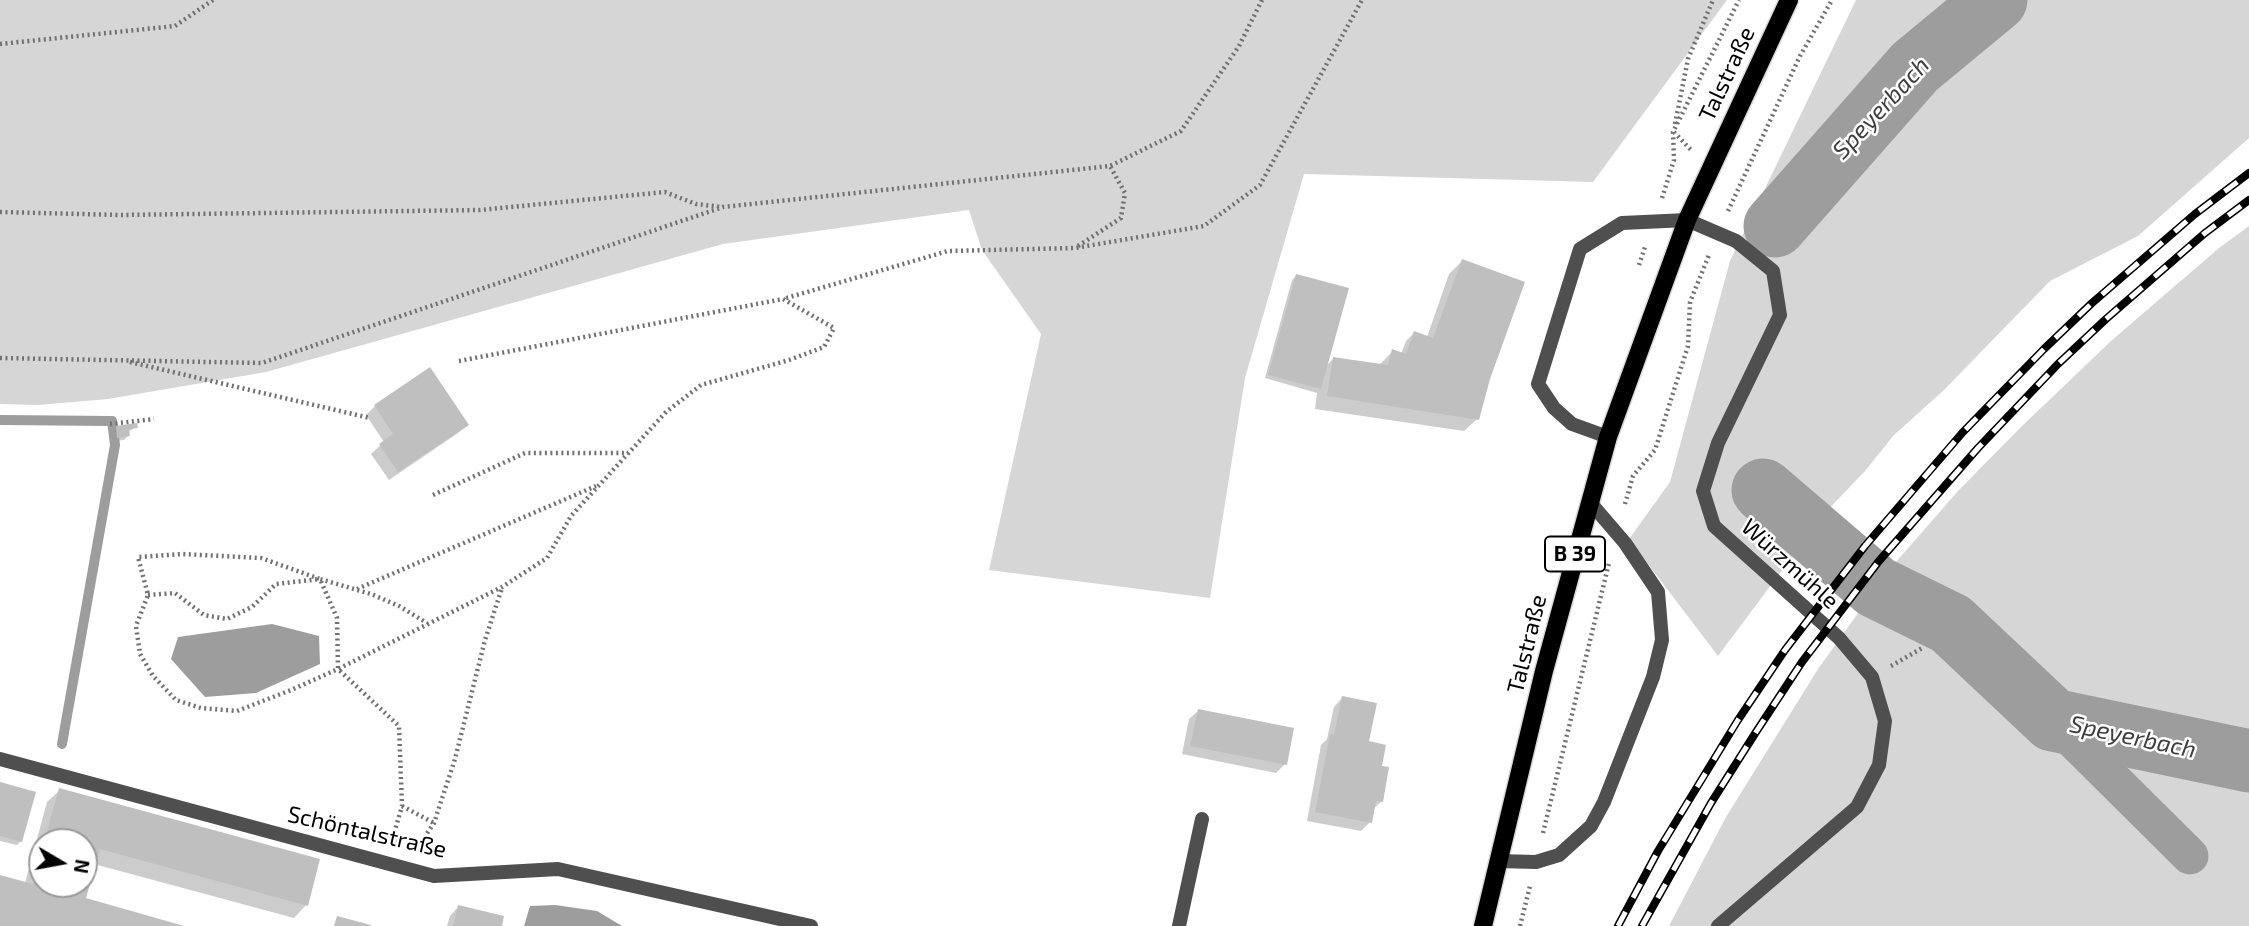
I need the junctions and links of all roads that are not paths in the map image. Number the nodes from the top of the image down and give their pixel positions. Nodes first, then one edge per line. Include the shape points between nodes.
1 (1789, 0) edge
2 (1687, 220) junction
3 (1608, 437) junction
4 (1589, 501) junction
5 (0, 759) edge
6 (1202, 819) dead end
7 (1499, 861) junction
8 (811, 926) edge
9 (1179, 926) edge
10 (1483, 926) edge
11 (1718, 926) edge

1 - 2 main road, Talstraße / B 39
2 - 3 main road, Talstraße / B 39
2 - 3 street via 1622,223 1580,249 1538,384 1572,424
2 - 11 street, Würzmühle via 1736,241 1773,271 1780,315 1710,467 1703,491 1714,526 1839,638 1872,677 1885,721 1879,765 1857,807
3 - 4 main road, Talstraße / B 39
4 - 7 main road, Talstraße / B 39
4 - 7 street via 1658,592 1662,640 1653,677 1591,826 1559,855 1536,862
5 - 8 street, Schöntalstraße via 434,876 558,869
6 - 9 street
7 - 10 main road, Talstraße / B 39

